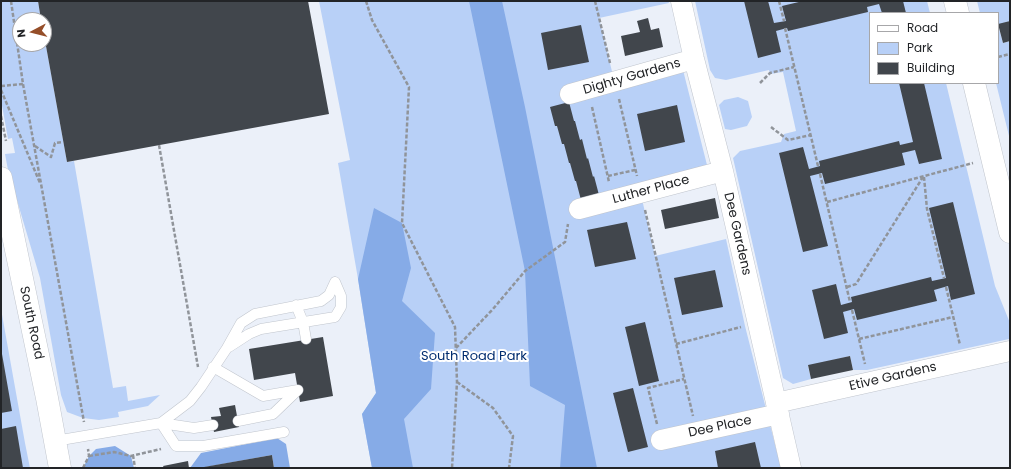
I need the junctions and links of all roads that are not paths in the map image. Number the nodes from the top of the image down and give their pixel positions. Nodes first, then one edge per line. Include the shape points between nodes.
1 (681, 1) edge
2 (955, 1) edge
3 (958, 12) edge
4 (694, 60) junction
5 (974, 84) edge
6 (579, 92) road end
7 (723, 171) junction
8 (1, 178) edge
9 (579, 209) road end
10 (1010, 232) edge
11 (296, 305) junction
12 (303, 322) junction
13 (306, 339) dead end
14 (227, 348) junction
15 (1010, 350) edge
16 (213, 367) junction
17 (778, 408) junction
18 (238, 421) dead end
19 (161, 424) junction
20 (213, 425) dead end
21 (284, 432) dead end
22 (661, 440) road end
23 (55, 441) junction
24 (60, 468) edge
25 (791, 468) edge

1 - 4 street, Dee Gardens
2 - 3 street
4 - 6 street, Dighty Gardens
4 - 7 street, Dee Gardens
5 - 10 street
7 - 9 street, Luther Place
7 - 17 street, Dee Gardens
8 - 23 street, South Road
11 - 12 lane
11 - 12 lane via 321,301 329,295 335,282 341,296 341,307 335,316
11 - 14 lane via 255,314 241,323
12 - 13 lane
12 - 14 lane via 261,329
14 - 16 lane
15 - 17 street, Etive Gardens via 870,382
16 - 18 lane via 263,396 298,390 273,414
16 - 19 lane via 190,401
17 - 22 street, Dee Place
17 - 25 street, Dee Gardens
19 - 20 lane via 194,428
19 - 21 lane via 176,446 203,446
19 - 23 lane
23 - 24 street, South Road

